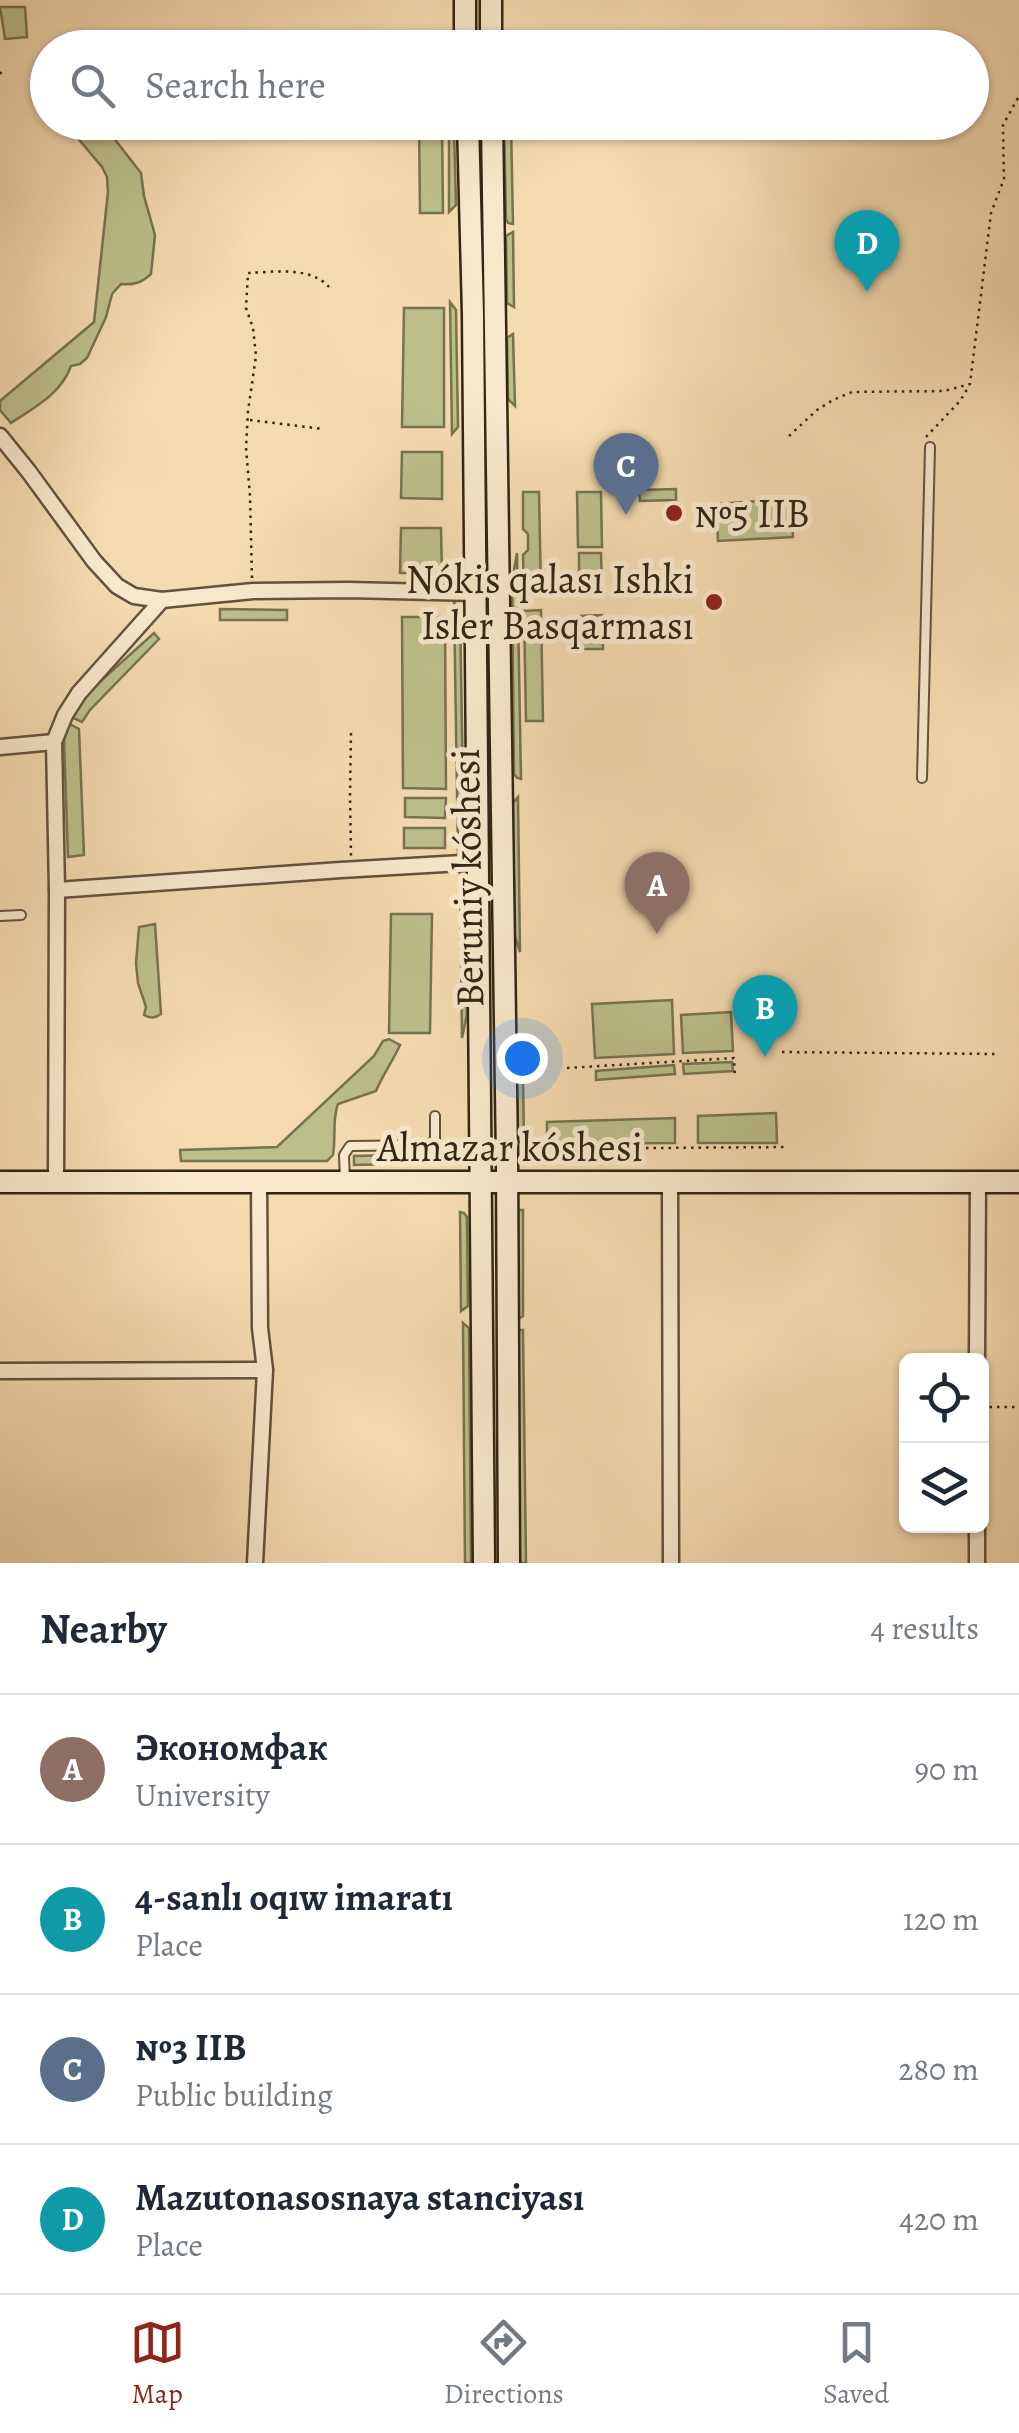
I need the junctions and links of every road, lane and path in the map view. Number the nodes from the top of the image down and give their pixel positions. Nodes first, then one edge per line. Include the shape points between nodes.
1 (465, 0) edge
2 (491, 0) edge
3 (465, 30) edge
4 (492, 30) edge
5 (4, 69) dead end
6 (0, 74) edge
7 (1019, 96) edge
8 (470, 140) edge
9 (491, 140) edge
10 (329, 287) dead end
11 (484, 313) junction
12 (970, 384) junction
13 (248, 420) junction
14 (323, 429) dead end
15 (0, 436) edge
16 (788, 436) dead end
17 (925, 438) dead end
18 (930, 447) dead end
19 (252, 592) junction
20 (476, 593) junction
21 (162, 600) junction
22 (351, 733) dead end
23 (54, 742) junction
24 (0, 748) edge
25 (922, 778) dead end
26 (479, 862) junction
27 (352, 869) junction
28 (57, 890) junction
29 (21, 915) dead end
30 (0, 916) edge
31 (782, 1052) dead end
32 (995, 1054) dead end
33 (567, 1068) dead end
34 (735, 1078) dead end
35 (435, 1116) dead end
36 (785, 1147) dead end
37 (526, 1150) dead end
38 (345, 1181) junction
39 (0, 1182) edge
40 (56, 1182) junction
41 (259, 1182) junction
42 (978, 1182) junction
43 (1019, 1182) edge
44 (483, 1183) junction
45 (506, 1183) junction
46 (670, 1183) junction
47 (977, 1353) edge
48 (265, 1370) junction
49 (0, 1371) edge
50 (989, 1407) edge
51 (1019, 1407) edge
52 (977, 1533) edge
53 (255, 1563) edge
54 (484, 1563) edge
55 (508, 1563) edge
56 (671, 1563) edge
57 (976, 1563) edge

1 - 3 street
2 - 4 street
5 - 6 path
7 - 12 path via 1004,124 1004,179 992,213
8 - 11 street, Beruniy kóshesi
9 - 11 street, Beruniy kóshesi
10 - 13 path via 320,277 248,273 246,308 256,356
11 - 20 street, Beruniy kóshesi
11 - 45 street, Beruniy kóshesi
12 - 16 path via 944,391 852,392
12 - 17 path
13 - 14 path
13 - 19 path
15 - 21 street via 117,586
18 - 25 lane
19 - 20 street
19 - 21 street
20 - 26 street, Beruniy kóshesi
21 - 23 street via 79,693
22 - 27 path
23 - 24 street
23 - 28 street
26 - 27 street
26 - 44 street, Beruniy kóshesi
27 - 28 street
28 - 40 street
29 - 30 lane
31 - 32 path
33 - 34 path via 734,1058
35 - 38 lane via 430,1145 350,1146
36 - 37 path
38 - 41 street, Almazar kóshesi
38 - 44 street, Almazar kóshesi
39 - 40 street, Almazar kóshesi
40 - 41 street, Almazar kóshesi
41 - 48 street
42 - 43 street, Almazar kóshesi
42 - 46 street, Almazar kóshesi
42 - 47 street
44 - 45 street, Almazar kóshesi
44 - 54 street, Beruniy kóshesi
45 - 46 street, Almazar kóshesi
45 - 55 street, Beruniy kóshesi
46 - 56 street
48 - 49 street
48 - 53 street
50 - 51 path
52 - 57 street

